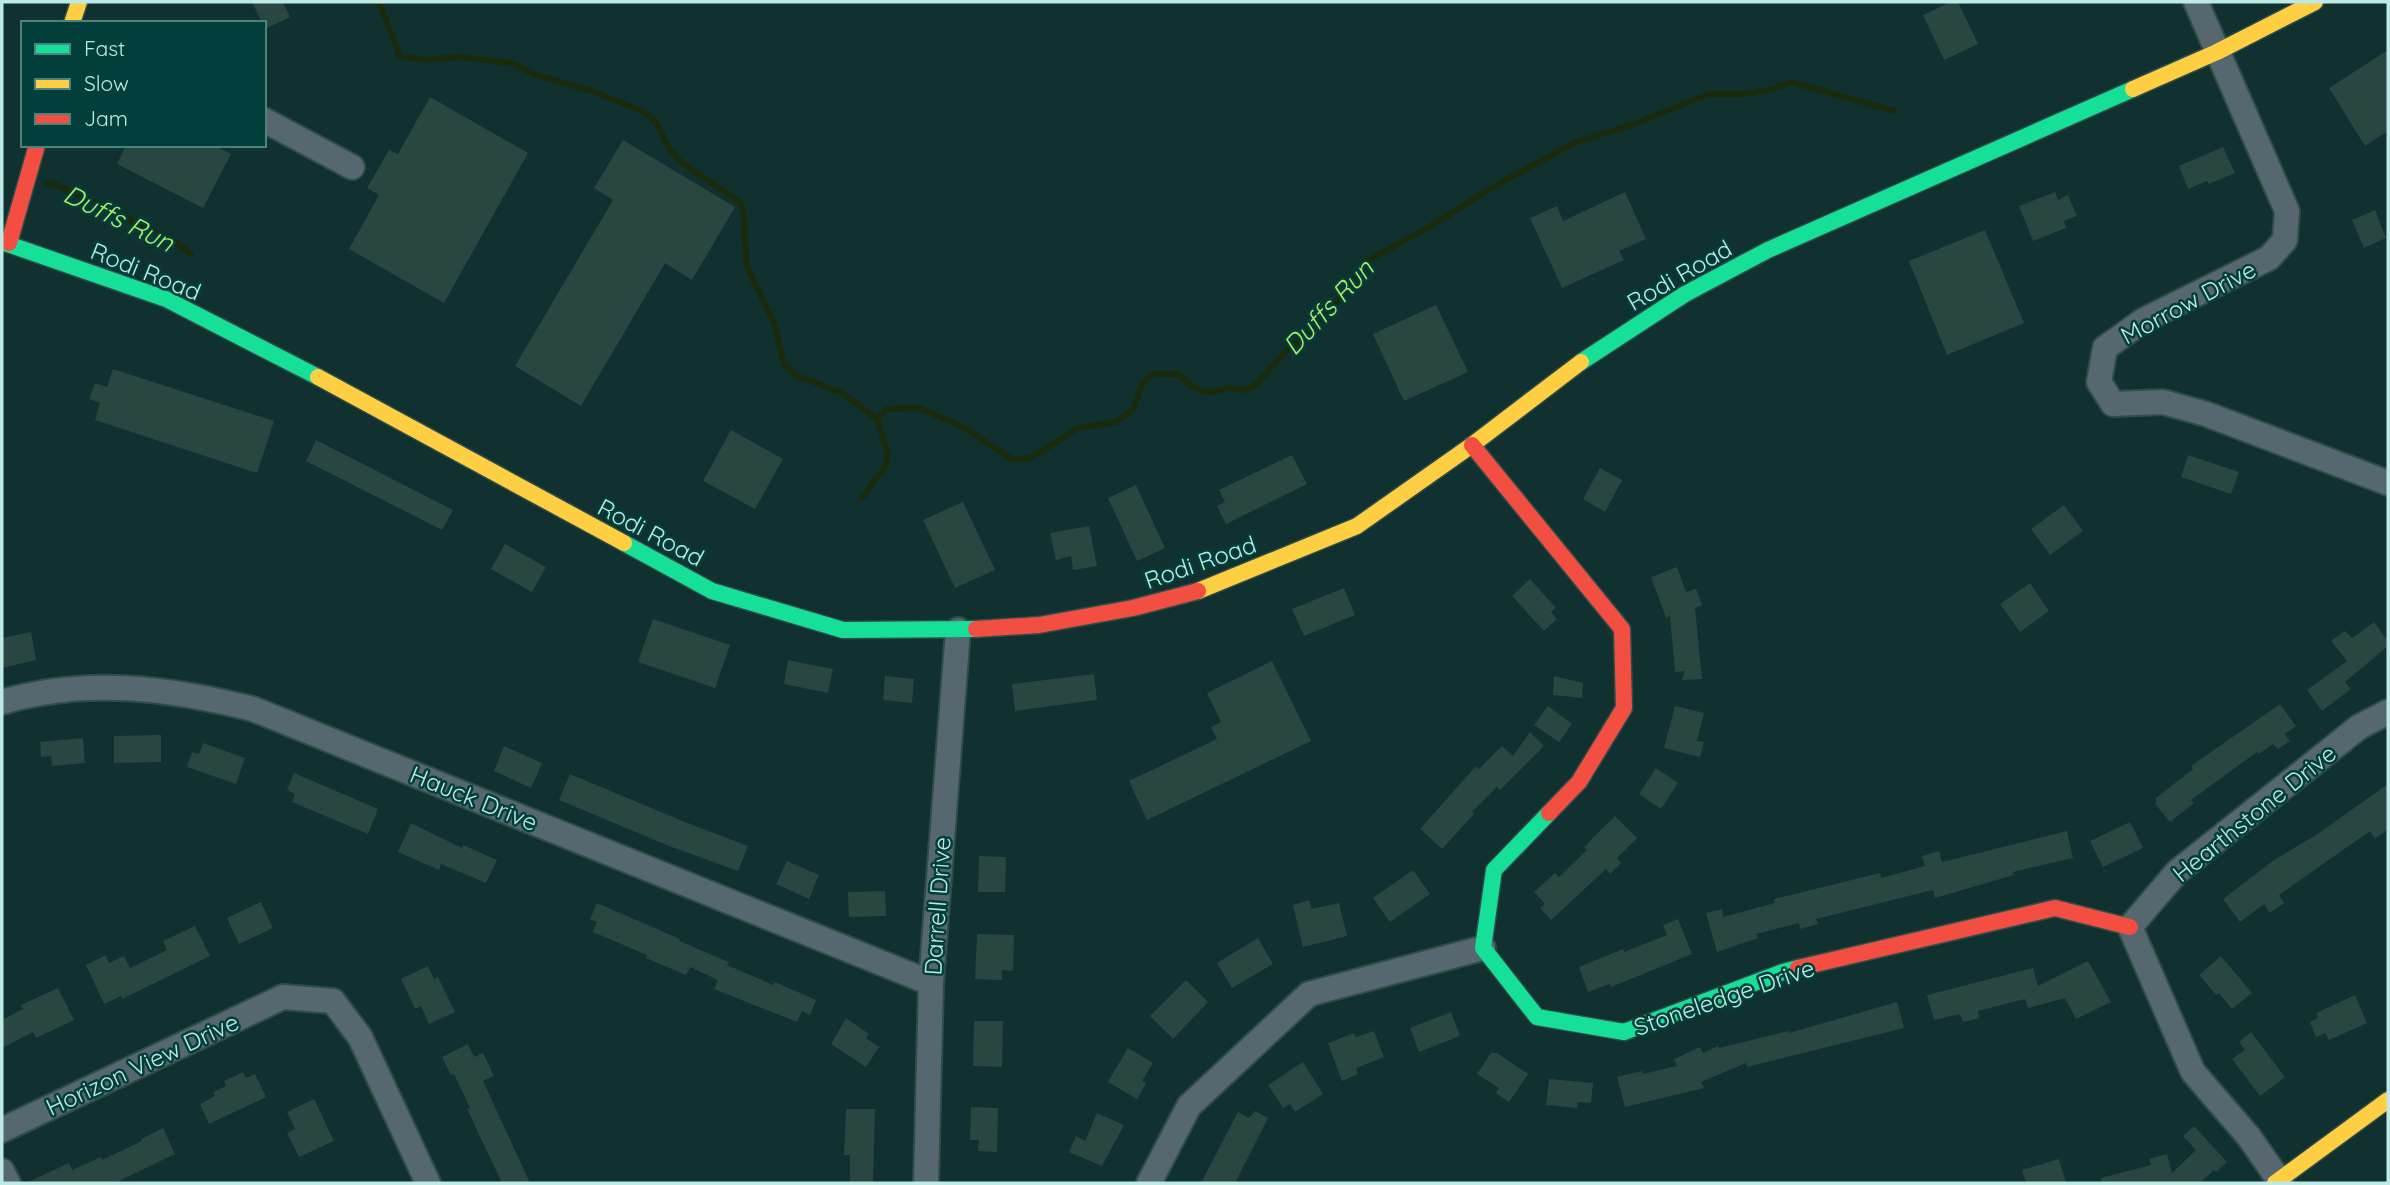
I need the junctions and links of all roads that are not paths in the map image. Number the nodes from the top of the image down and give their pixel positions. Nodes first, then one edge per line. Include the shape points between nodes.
1 (79, 2) edge
2 (2196, 2) edge
3 (2315, 2) edge
4 (73, 21) edge
5 (2217, 52) junction
6 (266, 121) edge
7 (36, 147) edge
8 (352, 167) dead end
9 (5, 242) edge
10 (1472, 445) junction
11 (2388, 482) edge
12 (958, 629) junction
13 (2, 702) edge
14 (2388, 712) edge
15 (2130, 927) junction
16 (1483, 948) junction
17 (931, 983) junction
18 (2388, 1100) edge
19 (2, 1130) edge
20 (2, 1171) edge
21 (2278, 1182) edge
22 (8, 1183) edge
23 (428, 1183) edge
24 (926, 1183) edge
25 (1149, 1183) edge

1 - 4 main road
2 - 5 street
3 - 5 main road, Rodi Road
5 - 10 main road, Rodi Road via 1768,250 1685,294 1584,360
5 - 11 street, Morrow Drive via 2287,211 2286,240 2269,258 2144,320 2105,348 2099,382 2113,404 2163,402 2206,414
6 - 8 street
7 - 9 main road
9 - 12 main road, Rodi Road via 166,299 712,591 843,629
10 - 12 main road, Rodi Road via 1357,526 1204,590 1039,625
10 - 16 main road via 1622,629 1623,642 1624,708 1579,782 1494,870
12 - 17 street, Darrell Drive
13 - 17 street, Hauck Drive via 46,691 100,686 155,690 253,709
14 - 15 street, Hearthstone Drive via 2359,727 2177,872
15 - 16 main road, Stoneledge Drive via 2055,908 1783,972 1624,1032 1537,1017
15 - 21 street via 2193,1072 2249,1137
16 - 25 street via 1309,994 1189,1106
17 - 24 street, Darrell Drive
18 - 21 main road
19 - 23 street, Horizon View Drive via 283,997 333,1001 360,1037
20 - 22 street

